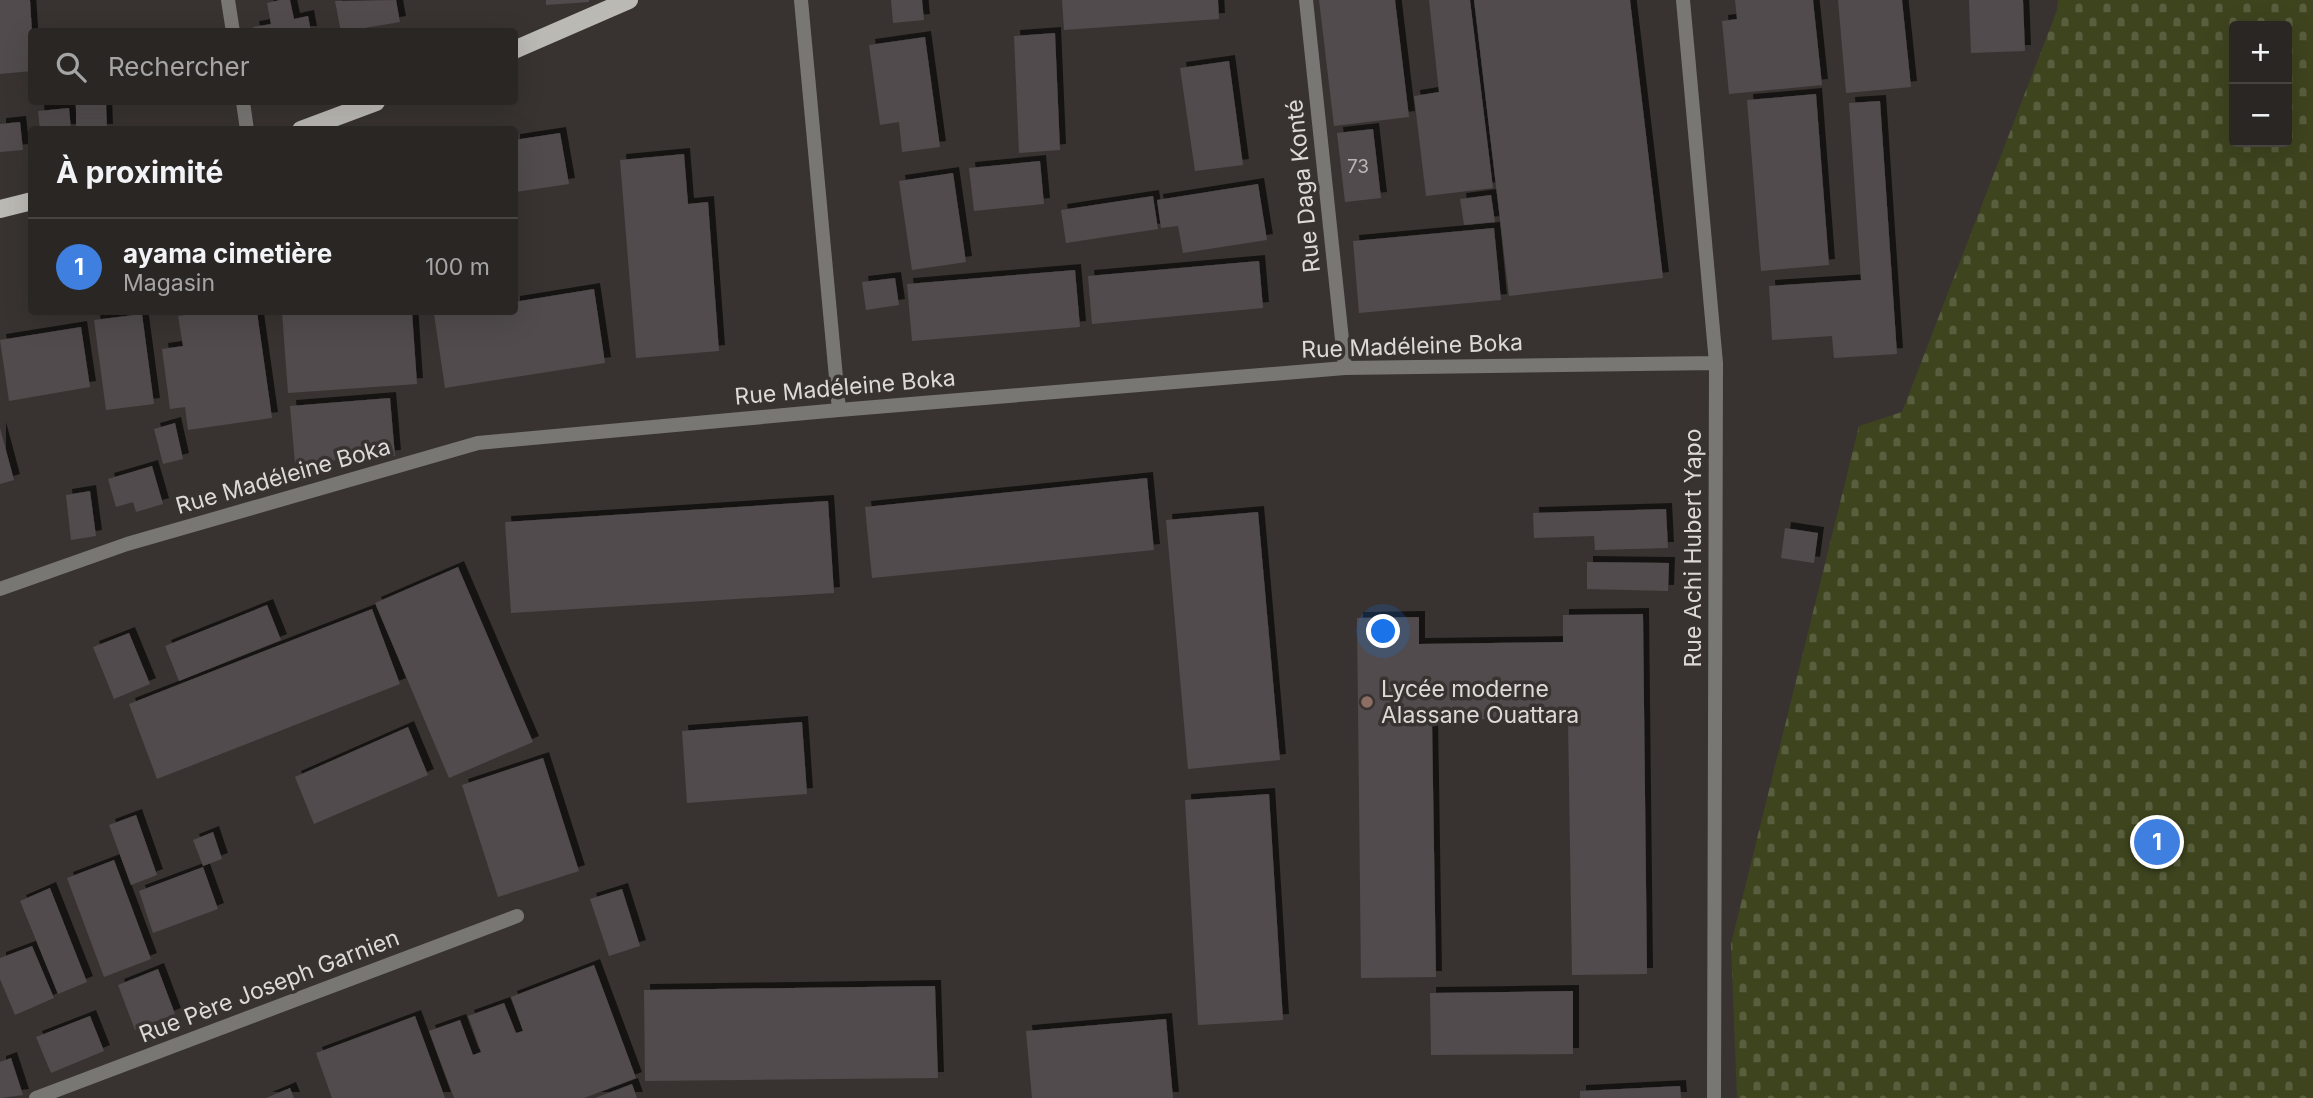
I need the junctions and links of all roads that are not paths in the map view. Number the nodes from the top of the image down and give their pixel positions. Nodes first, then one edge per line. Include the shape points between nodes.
1 (228, 0) edge
2 (629, 0) edge
3 (801, 0) edge
4 (1306, 0) edge
5 (1683, 0) edge
6 (232, 28) edge
7 (518, 48) edge
8 (243, 105) edge
9 (368, 105) edge
10 (246, 126) edge
11 (312, 126) edge
12 (28, 202) edge
13 (0, 209) edge
14 (1716, 363) junction
15 (1345, 368) junction
16 (839, 410) junction
17 (0, 589) edge
18 (517, 916) dead end
19 (36, 1098) edge
20 (1714, 1098) edge

1 - 6 street
2 - 7 main road
3 - 16 street
4 - 15 street, Rue Daga Konté
5 - 14 street, Rue Achi Hubert Yapo
8 - 10 street
9 - 11 main road
12 - 13 main road
14 - 15 street, Rue Madéleine Boka
14 - 20 street, Rue Achi Hubert Yapo
15 - 16 street, Rue Madéleine Boka
16 - 17 street, Rue Madéleine Boka via 478,443 127,544
18 - 19 street, Rue Père Joseph Garnien

